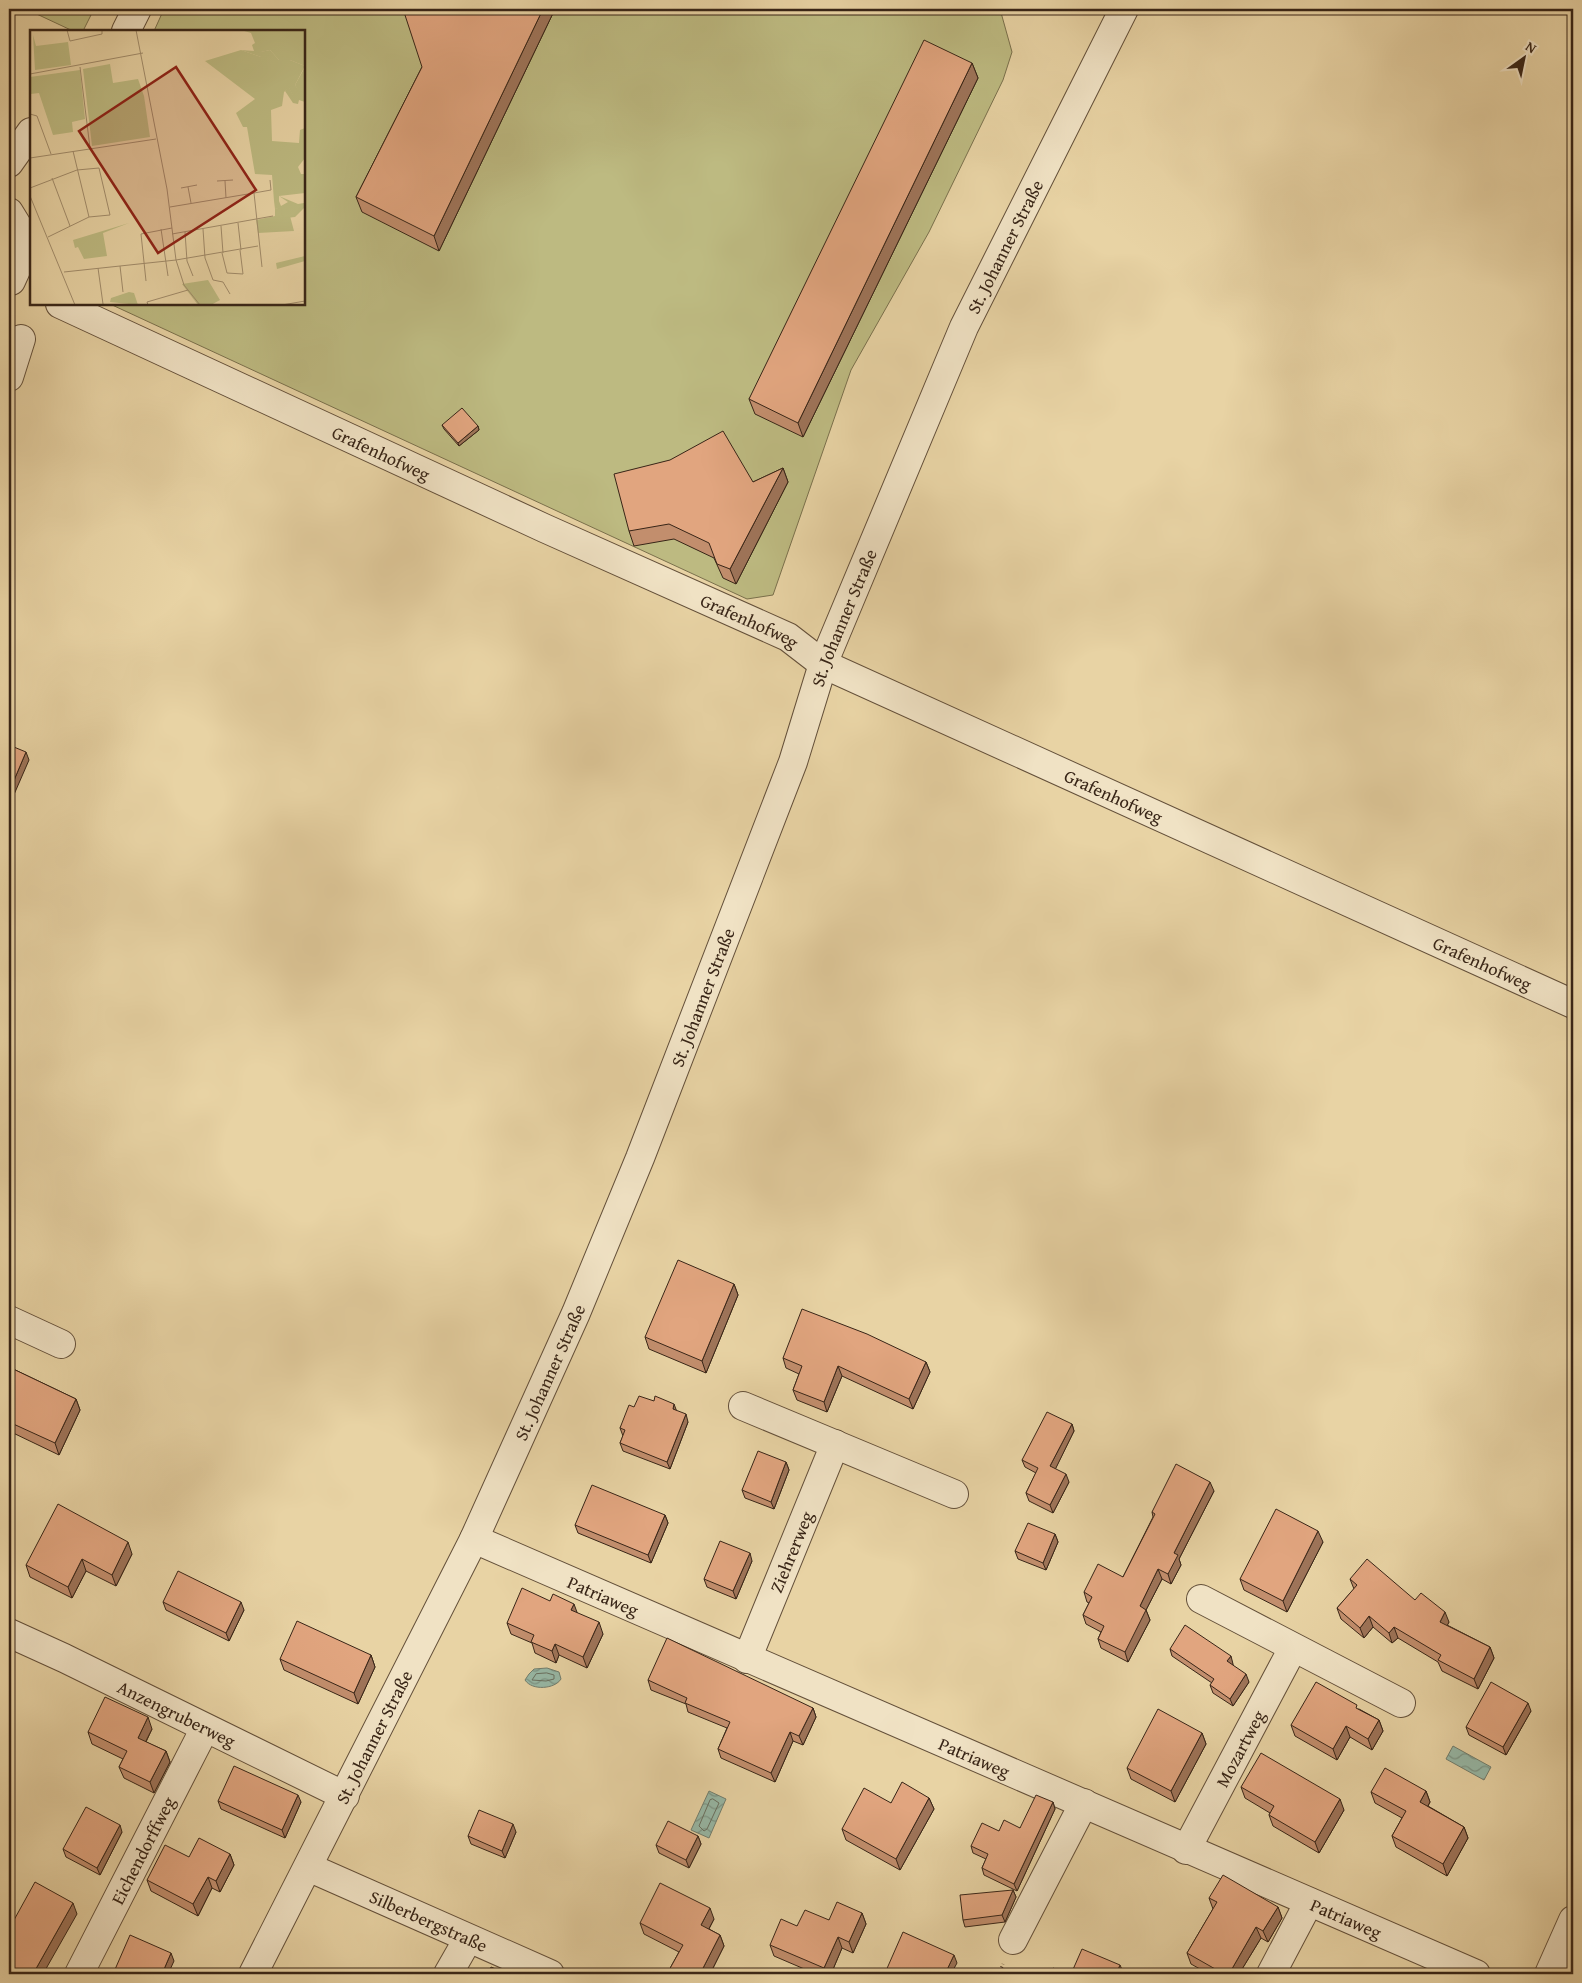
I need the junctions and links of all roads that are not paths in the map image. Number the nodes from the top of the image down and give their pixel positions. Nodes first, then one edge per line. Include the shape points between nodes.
1 (137, 9) edge
2 (1124, 9) edge
3 (126, 30) edge
4 (30, 133) edge
5 (9, 163) edge
6 (9, 212) edge
7 (30, 240) edge
8 (17, 284) edge
9 (62, 305) edge
10 (22, 339) dead end
11 (9, 377) edge
12 (823, 664) junction
13 (1573, 1004) edge
14 (9, 1320) edge
15 (61, 1344) dead end
16 (743, 1406) dead end
17 (835, 1444) junction
18 (954, 1494) dead end
19 (474, 1539) junction
20 (1201, 1599) dead end
21 (9, 1633) edge
22 (1293, 1648) junction
23 (747, 1658) junction
24 (1401, 1703) dead end
25 (205, 1728) junction
26 (345, 1796) junction
27 (1084, 1803) junction
28 (1186, 1850) junction
29 (308, 1867) junction
30 (1309, 1902) junction
31 (1573, 1920) edge
32 (468, 1939) junction
33 (1013, 1940) dead end
34 (79, 1974) edge
35 (253, 1974) edge
36 (448, 1974) edge
37 (550, 1974) edge
38 (1271, 1974) edge
39 (1476, 1974) edge
40 (1549, 1974) edge

1 - 3 street
2 - 12 street, St. Johanner Straße via 964,327
4 - 5 street
6 - 7 street
7 - 8 street
9 - 12 street, Grafenhofweg via 788,637
10 - 11 street
12 - 13 street, Grafenhofweg
12 - 19 street, St. Johanner Straße via 793,762 640,1158 576,1313
14 - 15 street
16 - 17 street
17 - 18 street
17 - 23 street, Ziehrerweg
19 - 23 street, Patriaweg
19 - 26 street, St. Johanner Straße
20 - 22 street
21 - 25 street, Anzengruberweg
22 - 24 street
22 - 28 street, Mozartweg
23 - 27 street, Patriaweg
25 - 26 street, Anzengruberweg
25 - 34 street, Eichendorffweg
26 - 29 street, St. Johanner Straße
27 - 28 street, Patriaweg
27 - 33 street
28 - 30 street, Patriaweg
29 - 32 street, Silberbergstraße
29 - 35 street, St. Johanner Straße
30 - 38 street
30 - 39 street, Patriaweg
31 - 40 street
32 - 36 street
32 - 37 street, Silberbergstraße

